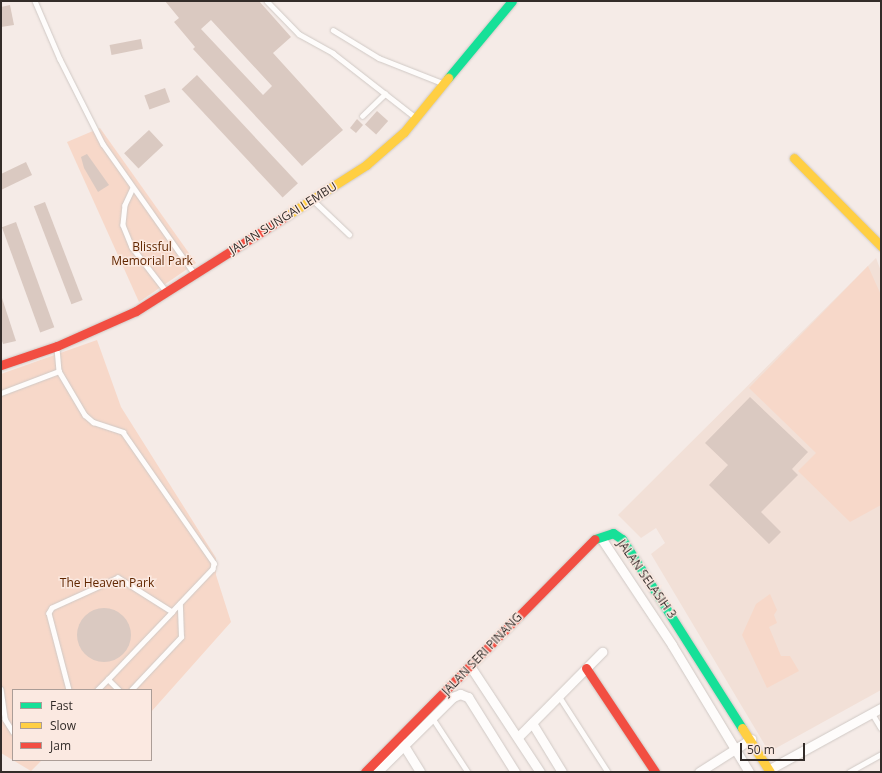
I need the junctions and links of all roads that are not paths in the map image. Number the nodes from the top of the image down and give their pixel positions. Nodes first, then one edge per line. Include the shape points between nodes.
1 (35, 1) edge
2 (267, 1) edge
3 (512, 1) edge
4 (334, 30) dead end
5 (445, 85) junction
6 (386, 94) junction
7 (362, 116) dead end
8 (416, 118) junction
9 (794, 158) dead end
10 (133, 188) junction
11 (312, 198) junction
12 (349, 234) dead end
13 (881, 245) edge
14 (194, 273) junction
15 (167, 291) junction
16 (57, 346) junction
17 (1, 365) edge
18 (59, 371) junction
19 (1, 393) edge
20 (601, 538) junction
21 (180, 604) junction
22 (172, 612) junction
23 (602, 652) dead end
24 (470, 666) junction
25 (586, 668) junction
26 (108, 679) junction
27 (1, 689) edge
28 (69, 689) edge
29 (98, 689) edge
30 (118, 689) edge
31 (132, 689) edge
32 (559, 696) junction
33 (881, 708) edge
34 (872, 713) junction
35 (432, 716) junction
36 (532, 723) junction
37 (881, 728) edge
38 (12, 730) edge
39 (518, 737) junction
40 (751, 739) junction
41 (401, 742) junction
42 (735, 748) junction
43 (881, 754) edge
44 (769, 771) edge
45 (365, 772) edge
46 (377, 772) edge
47 (420, 772) edge
48 (468, 772) edge
49 (515, 772) edge
50 (540, 772) edge
51 (562, 772) edge
52 (608, 772) edge
53 (655, 772) edge
54 (699, 772) edge
55 (749, 772) edge
56 (849, 772) edge

1 - 10 lane via 60,59 103,144
2 - 6 lane via 299,34 333,53
3 - 5 street, JALAN SUNGAI LEMBU
4 - 5 lane via 379,58
5 - 8 street, JALAN SUNGAI LEMBU
6 - 7 lane
6 - 8 lane
8 - 11 street, JALAN SUNGAI LEMBU via 366,165
9 - 13 street
10 - 14 lane
10 - 15 lane via 125,205 123,225 132,247
11 - 12 lane
11 - 14 street, JALAN SUNGAI LEMBU
14 - 15 street, JALAN SUNGAI LEMBU
15 - 16 street, JALAN SUNGAI LEMBU via 136,311
16 - 17 street, JALAN SUNGAI LEMBU
16 - 18 lane
18 - 19 lane
18 - 21 lane via 85,415 93,422 123,432 212,557 213,569
20 - 24 street, JALAN SERI PINANG via 593,540
20 - 40 street, JALAN SELASIH 3 via 613,533 622,539
20 - 42 street, JALAN SELASIH 3
21 - 22 lane
21 - 31 lane via 181,637
22 - 26 lane
22 - 28 lane via 118,578 52,608 49,613
23 - 25 street
24 - 39 street
24 - 41 street, JALAN SERI PINANG
25 - 32 street
25 - 53 street
26 - 29 lane
26 - 30 lane
27 - 38 lane via 5,719
32 - 36 street
32 - 52 lane
33 - 34 street
34 - 37 lane
34 - 44 street
35 - 41 street, JALAN SERI PINANG
35 - 48 lane
35 - 49 street, JALAN SERI PINANG via 453,697 460,694 468,696
36 - 39 street
36 - 51 street
39 - 50 street
40 - 42 street
40 - 44 street, JALAN SELASIH 3
41 - 45 street, JALAN SERI PINANG
41 - 46 street, JALAN SERI PINANG
41 - 47 street
42 - 54 street
42 - 55 street, JALAN SELASIH 3
43 - 56 lane

